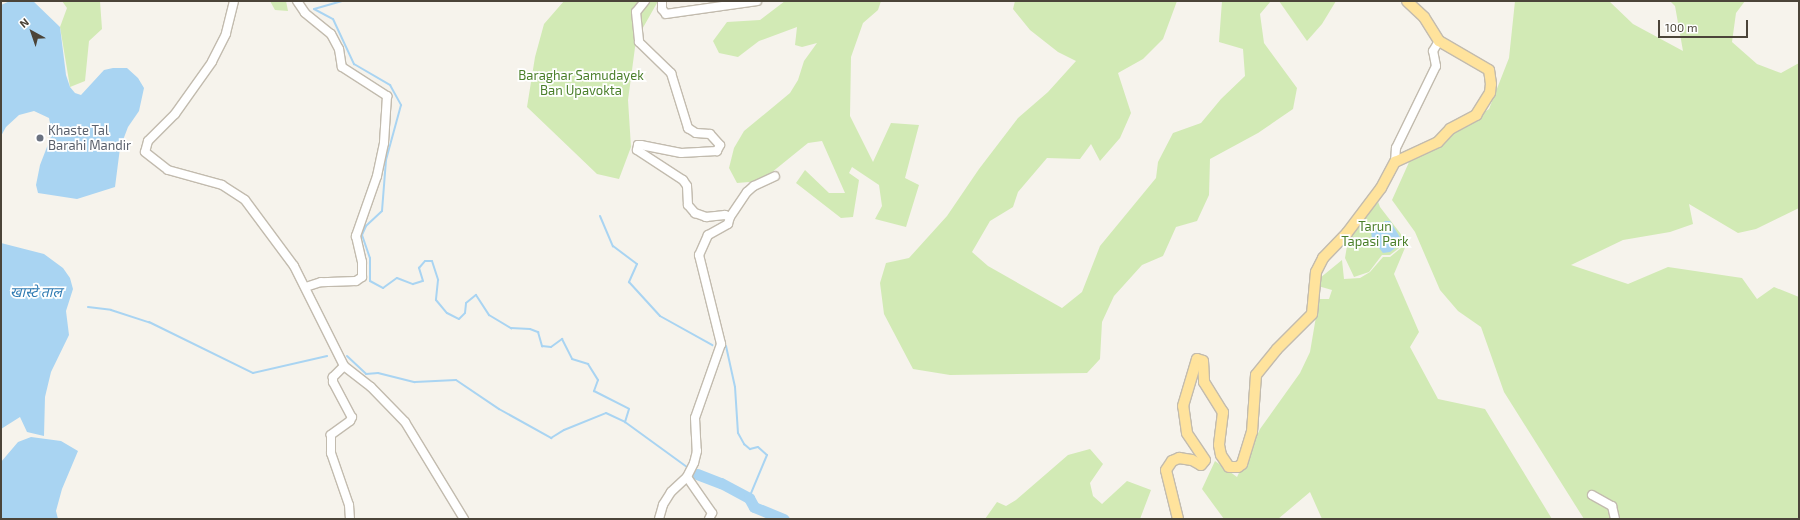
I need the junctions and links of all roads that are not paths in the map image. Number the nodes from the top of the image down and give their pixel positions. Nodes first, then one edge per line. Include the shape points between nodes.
1 (234, 1) edge
2 (297, 1) edge
3 (645, 1) edge
4 (662, 1) edge
5 (757, 1) edge
6 (1407, 1) edge
7 (1439, 41) junction
8 (1395, 162) junction
9 (775, 176) dead end
10 (730, 217) junction
11 (306, 287) junction
12 (344, 366) junction
13 (687, 477) junction
14 (1592, 495) dead end
15 (350, 519) edge
16 (464, 519) edge
17 (660, 519) edge
18 (709, 519) edge
19 (1178, 519) edge
20 (1615, 519) edge

1 - 11 street via 226,34 212,62 175,114 148,140 145,152 168,170 209,181 238,194 294,266
2 - 11 street via 305,13 331,34 339,49 342,67 387,96 384,143 377,176 356,236 362,262 362,277 356,281 321,282
3 - 10 street via 636,12 639,42 671,73 688,128 696,133 710,134 720,145 717,151 681,153 641,145 637,150 683,180 687,186 688,205 695,213 706,218 725,215
4 - 5 street via 662,9 666,14
6 - 7 main road via 1424,17
7 - 8 street via 1433,51 1436,66 1396,148
7 - 8 main road via 1489,70 1490,94 1476,115 1450,129 1438,142
8 - 19 main road via 1381,188 1347,233 1318,265 1312,314 1277,349 1256,375 1252,432 1242,464 1238,467 1229,467 1221,455 1219,445 1223,412 1204,382 1203,361 1197,359 1183,406 1188,433 1205,460 1201,464 1179,458 1172,461 1166,470
9 - 10 street via 747,192
10 - 13 street via 728,224 708,235 699,256 721,344 696,414 696,451
11 - 12 street
12 - 15 street via 333,377 333,382 352,417 331,435 331,453 349,505
12 - 16 street via 371,387 405,422
13 - 17 street via 671,492 663,505
13 - 18 street via 712,513
14 - 20 street via 1612,506

